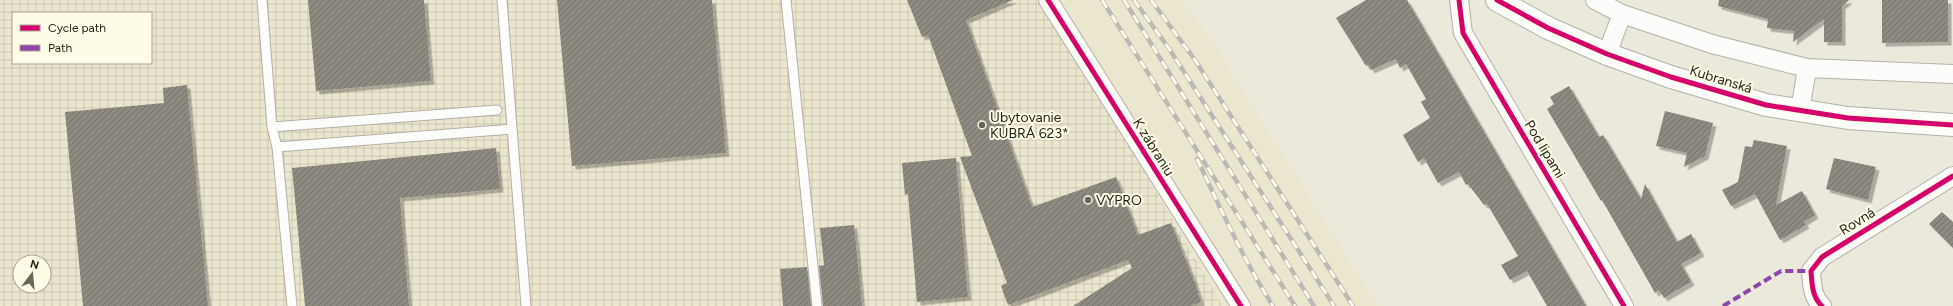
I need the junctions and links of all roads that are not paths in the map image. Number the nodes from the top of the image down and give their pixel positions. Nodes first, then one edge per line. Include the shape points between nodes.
1 (262, 0) edge
2 (502, 0) edge
3 (786, 0) edge
4 (1048, 0) edge
5 (1459, 0) edge
6 (1497, 0) edge
7 (1595, 0) edge
8 (1622, 14) junction
9 (1606, 54) junction
10 (1807, 68) junction
11 (1953, 74) edge
12 (497, 110) dead end
13 (1800, 111) junction
14 (1953, 125) edge
15 (272, 127) junction
16 (512, 129) junction
17 (277, 147) junction
18 (1953, 176) edge
19 (292, 306) edge
20 (526, 306) edge
21 (817, 306) edge
22 (1241, 306) edge
23 (1624, 306) edge
24 (1822, 306) edge

1 - 15 lane
2 - 16 lane
3 - 21 lane
4 - 22 street, K zábraniu
5 - 23 street, Pod lipami via 1463,33
6 - 9 street, Kubranská via 1548,28
7 - 8 street
8 - 9 street
8 - 10 street via 1712,44
9 - 13 street, Kubranská via 1766,105
10 - 11 street
10 - 13 street
12 - 15 lane
13 - 14 street, Kubranská via 1848,118
15 - 17 lane
16 - 17 lane
16 - 20 lane
17 - 19 lane
18 - 24 street, Rovná via 1822,257 1811,271 1816,301

